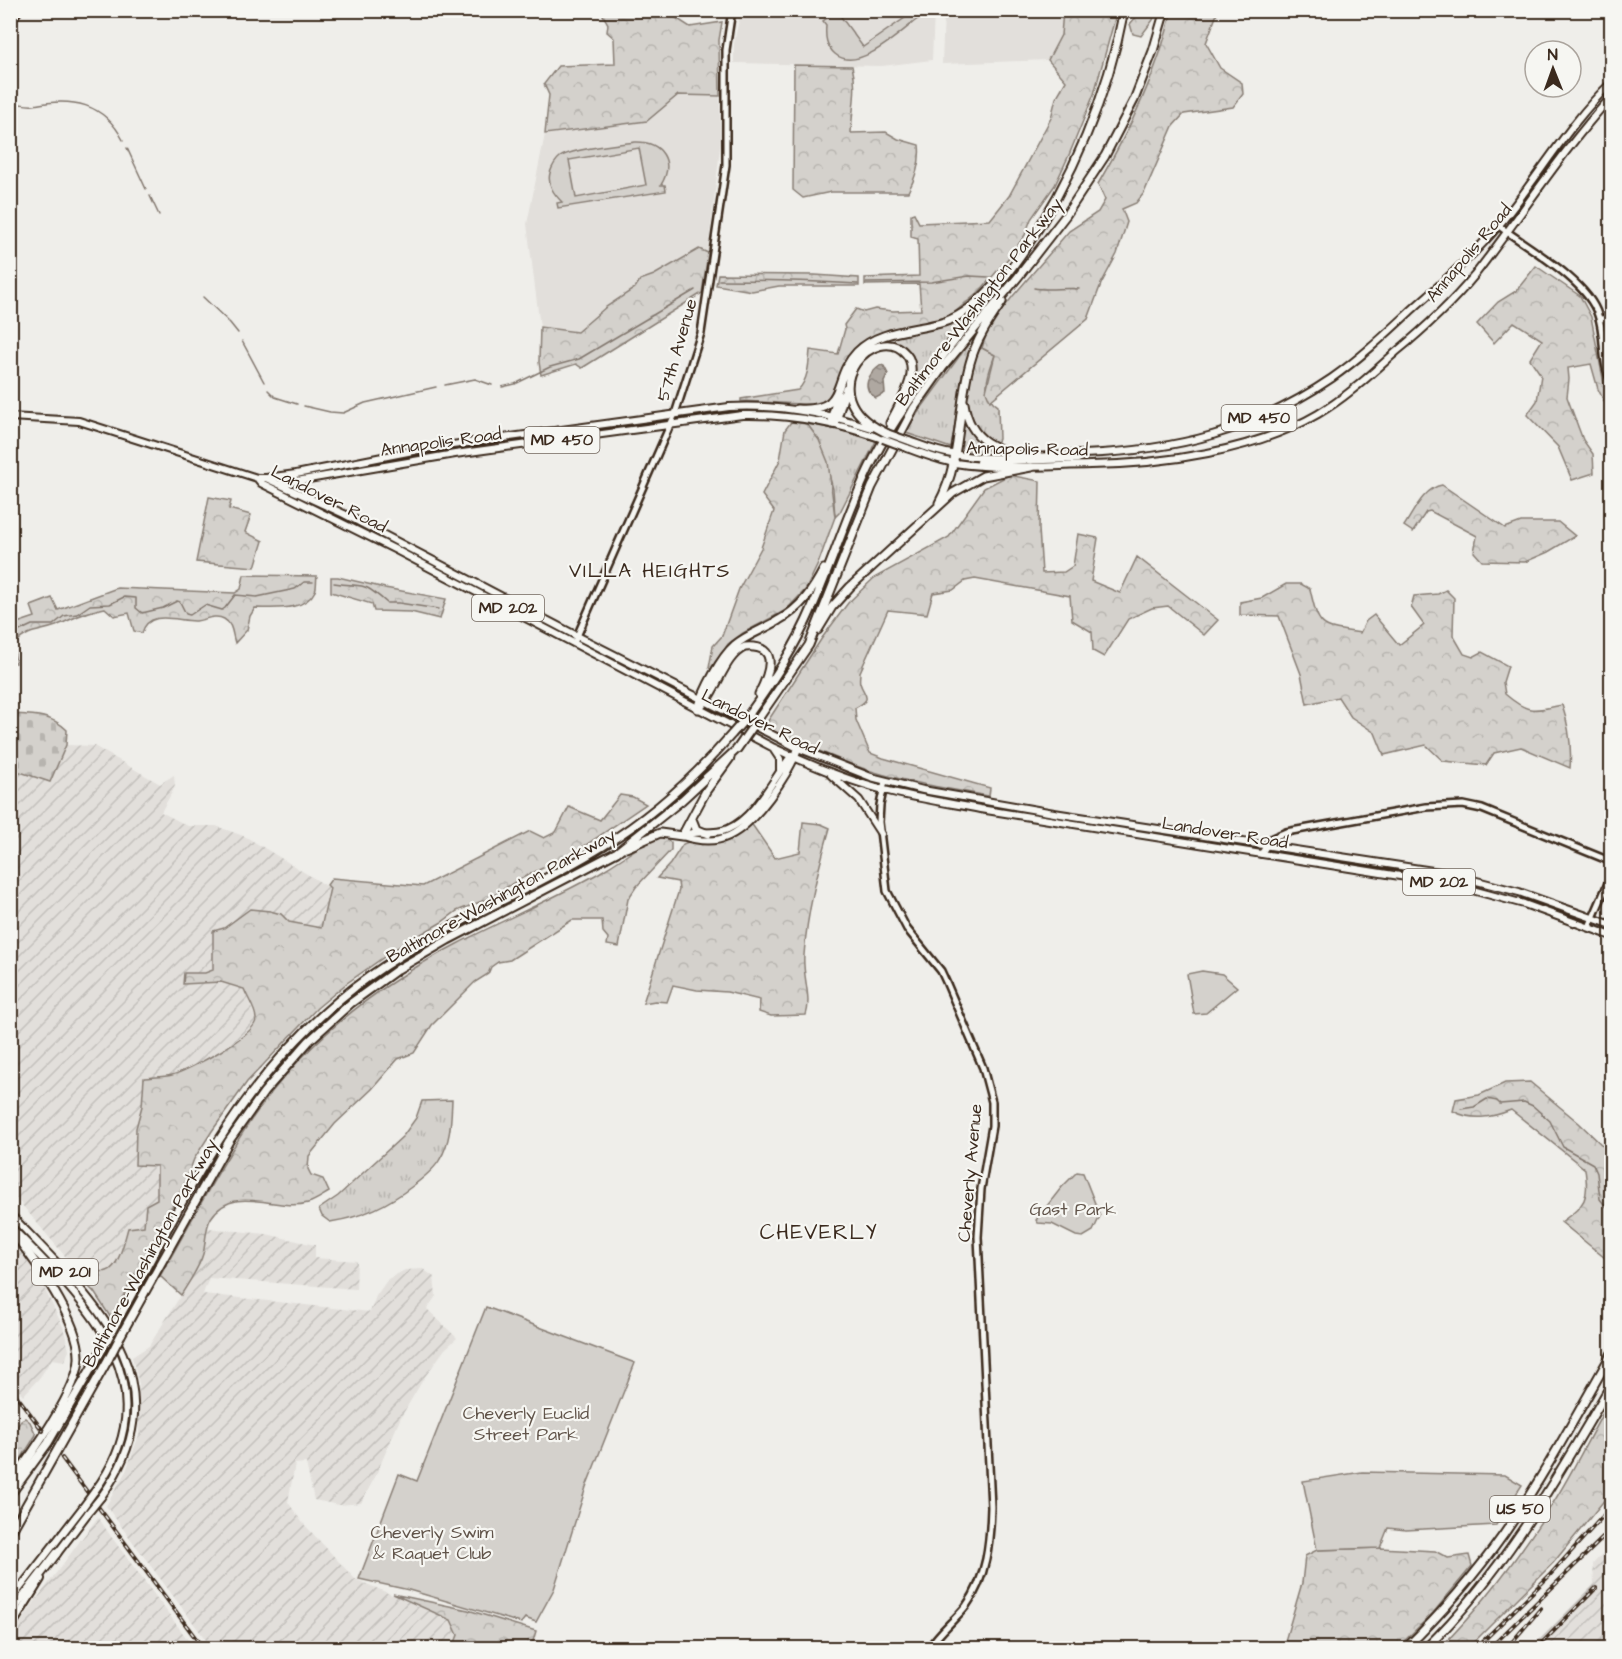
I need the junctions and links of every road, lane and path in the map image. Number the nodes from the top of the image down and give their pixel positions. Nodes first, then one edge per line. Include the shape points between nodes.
1 (19, 10) edge
2 (732, 10) edge
3 (1124, 10) edge
4 (1165, 10) edge
5 (10, 23) edge
6 (1611, 82) edge
7 (1611, 96) edge
8 (1498, 226) junction
9 (1507, 232) junction
10 (1016, 261) junction
11 (1018, 277) junction
12 (1611, 318) edge
13 (1600, 319) junction
14 (845, 382) junction
15 (1611, 383) edge
16 (964, 392) junction
17 (797, 409) junction
18 (675, 414) junction
19 (10, 417) edge
20 (834, 420) junction
21 (669, 425) junction
22 (872, 430) junction
23 (888, 434) joint
24 (881, 445) junction
25 (908, 445) junction
26 (1086, 454) junction
27 (1030, 456) junction
28 (954, 459) junction
29 (965, 464) junction
30 (1031, 466) junction
31 (257, 478) junction
32 (266, 478) junction
33 (298, 481) junction
34 (278, 484) junction
35 (270, 487) junction
36 (297, 492) junction
37 (933, 513) junction
38 (838, 543) junction
39 (575, 640) junction
40 (809, 645) junction
41 (704, 701) junction
42 (698, 709) junction
43 (748, 715) junction
44 (772, 747) junction
45 (798, 748) junction
46 (737, 749) junction
47 (793, 757) junction
48 (780, 771) junction
49 (826, 771) junction
50 (885, 781) junction
51 (883, 790) junction
52 (692, 818) junction
53 (708, 834) junction
54 (881, 834) junction
55 (682, 836) junction
56 (1266, 846) junction
57 (617, 852) junction
58 (1261, 854) junction
59 (1611, 862) edge
60 (1611, 874) edge
61 (1593, 918) junction
62 (1611, 925) edge
63 (1589, 927) junction
64 (1611, 936) edge
65 (10, 1214) edge
66 (10, 1228) edge
67 (1611, 1353) edge
68 (1611, 1383) edge
69 (1611, 1390) edge
70 (1592, 1418) junction
71 (10, 1483) edge
72 (10, 1495) edge
73 (10, 1534) edge
74 (57, 1553) junction
75 (10, 1600) edge
76 (10, 1614) edge
77 (10, 1629) edge
78 (929, 1648) edge
79 (1406, 1648) edge
80 (1426, 1648) edge

1 - 5 street
2 - 18 street, 57th Avenue via 726,50 727,145 721,209 704,323
3 - 10 highway, Baltimore-Washington Parkway via 1103,87 1081,144 1052,208
4 - 11 highway, Baltimore-Washington Parkway via 1145,74 1122,127 1079,197
6 - 8 main road, Annapolis Road / MD 450
7 - 9 main road, Annapolis Road / MD 450
8 - 9 street
8 - 26 main road, Annapolis Road / MD 450 via 1389,331 1332,378 1284,406 1241,426 1185,443
9 - 13 street via 1580,286
9 - 30 main road, Annapolis Road / MD 450 via 1437,315 1345,396 1302,422 1240,444 1176,458 1108,465
10 - 14 highway via 964,313 869,343 853,357
10 - 24 highway, Baltimore-Washington Parkway via 927,375
11 - 16 highway via 979,339
11 - 40 highway, Baltimore-Washington Parkway via 943,367 902,428 867,499
12 - 13 street
13 - 15 street via 1606,372
14 - 17 highway via 825,407
14 - 20 highway
14 - 22 highway via 852,406
14 - 24 highway via 856,363 878,346 897,347 909,360 908,387
16 - 27 highway via 967,417 981,439 1001,451
16 - 28 highway
17 - 18 main road, Annapolis Road / MD 450 via 753,405
17 - 20 main road, Annapolis Road / MD 450
18 - 21 street, 57th Avenue
18 - 32 main road, Annapolis Road / MD 450 via 423,449
19 - 31 main road, MD 450 via 79,421
20 - 21 main road, Annapolis Road / MD 450 via 751,415
20 - 22 main road, Annapolis Road / MD 450
21 - 33 main road, Annapolis Road / MD 450 via 455,454
21 - 39 street, 57th Avenue
22 - 23 highway, bridge
22 - 25 main road, Annapolis Road / MD 450, bridge
23 - 25 main road, Annapolis Road / MD 450, bridge
24 - 38 highway, Baltimore-Washington Parkway
25 - 28 main road, Annapolis Road / MD 450
26 - 27 main road, Annapolis Road / MD 450
26 - 29 main road via 1078,459
27 - 28 main road, Annapolis Road / MD 450
28 - 29 main road, Annapolis Road / MD 450
28 - 37 highway via 949,483
29 - 30 main road, Annapolis Road / MD 450
30 - 37 highway via 975,479
31 - 32 main road, Landover Road / MD 450
31 - 35 main road, Landover Road / MD 450
32 - 34 main road, Landover Road / MD 202
33 - 34 main road, Annapolis Road / MD 450
33 - 36 main road
34 - 35 main road, Annapolis Road / MD 450
34 - 36 main road, Landover Road / MD 202
35 - 39 main road, Landover Road / MD 202
36 - 39 main road, Landover Road / MD 202 via 490,590
37 - 40 highway via 839,599
38 - 41 highway via 802,603 734,645 724,657
38 - 43 highway, Baltimore-Washington Parkway via 798,637
39 - 41 main road, Landover Road / MD 202
39 - 42 main road, Landover Road / MD 202
40 - 46 highway, Baltimore-Washington Parkway, bridge
41 - 42 highway
41 - 43 highway via 734,655 746,647 757,647 766,655 770,670
41 - 45 main road, Landover Road / MD 202
42 - 44 main road, Landover Road / MD 202
43 - 72 highway, Baltimore-Washington Parkway, bridge via 698,772 624,832 393,960 303,1032 224,1130 48,1443
44 - 47 main road, Landover Road / MD 202
44 - 48 main road via 780,757
45 - 47 main road
45 - 50 main road, Landover Road / MD 202
46 - 52 highway
46 - 57 highway, Baltimore-Washington Parkway
47 - 48 main road
47 - 49 main road, Landover Road / MD 202
47 - 55 main road via 772,795 740,830 716,840
48 - 53 main road via 741,820 726,830
49 - 51 main road, Landover Road / MD 202
49 - 54 main road via 858,800
50 - 51 street, Cheverly Avenue
50 - 56 main road, Landover Road / MD 202 via 1054,813
51 - 54 street, Cheverly Avenue
51 - 58 main road, Landover Road / MD 202
52 - 53 highway via 696,829
52 - 55 highway
53 - 55 main road via 690,832
54 - 78 street, Cheverly Avenue via 890,899 947,984 985,1075 992,1102 978,1237 991,1507 989,1541 974,1593
55 - 57 highway via 656,834
56 - 58 street
56 - 59 street via 1286,832 1453,805 1482,809
56 - 61 main road, Landover Road / MD 202 via 1446,873 1519,892
57 - 73 highway, Baltimore-Washington Parkway, bridge via 407,963 351,1003 309,1041 264,1092 229,1141
58 - 63 main road, Landover Road / MD 202 via 1450,884
60 - 61 street
61 - 62 main road, Landover Road / MD 202
61 - 63 street
63 - 64 main road, Landover Road / MD 202
65 - 74 main road, MD 201, bridge via 99,1310 125,1360 133,1392 130,1436 119,1469
66 - 71 highway via 68,1319 80,1357 70,1390
66 - 75 main road, MD 201, bridge via 86,1306 110,1344 124,1392 125,1416 113,1464
67 - 79 highway, US 50 via 1500,1539 1461,1589
68 - 70 highway, US 50
69 - 70 highway
70 - 80 highway, US 50 via 1511,1549 1474,1598
74 - 76 highway, MD 201
74 - 77 main road

